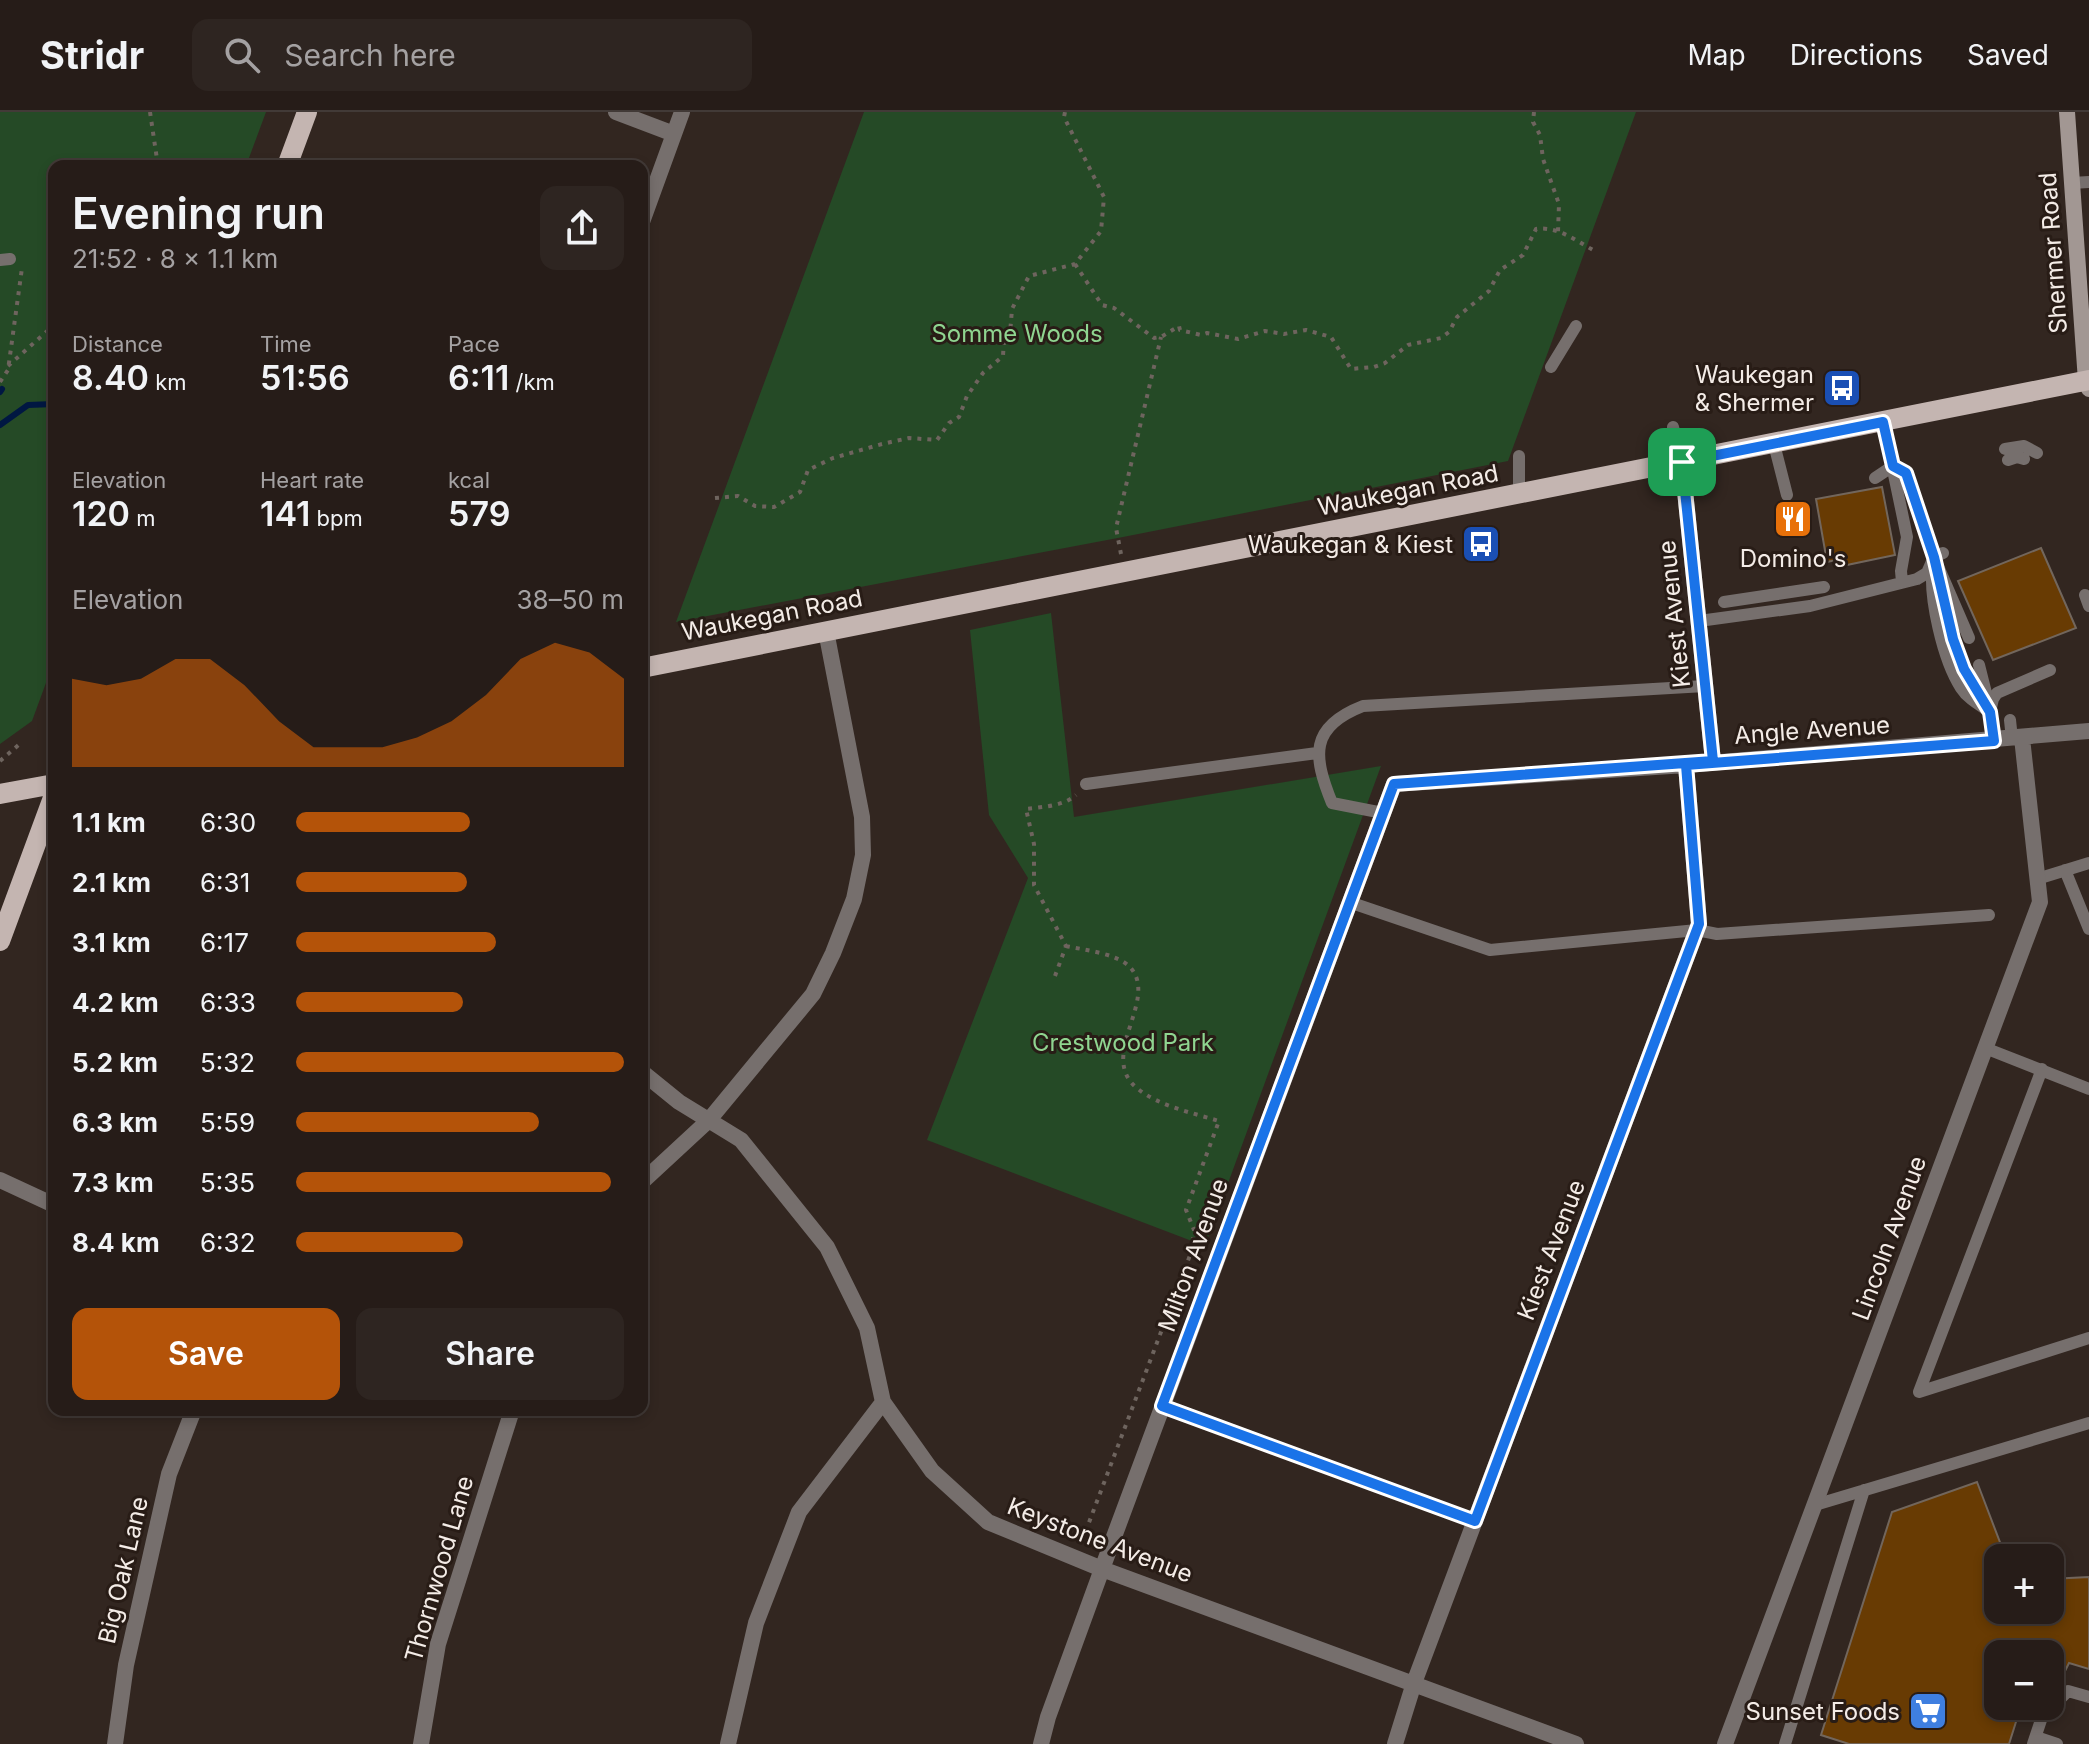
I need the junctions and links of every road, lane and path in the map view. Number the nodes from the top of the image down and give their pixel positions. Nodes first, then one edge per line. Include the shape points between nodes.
1 (150, 112) edge
2 (307, 112) edge
3 (616, 112) edge
4 (682, 112) edge
5 (1065, 112) edge
6 (1534, 112) edge
7 (2067, 112) edge
8 (674, 134) junction
9 (157, 160) edge
10 (289, 160) edge
11 (2081, 182) edge
12 (648, 206) edge
13 (1558, 232) junction
14 (1593, 250) dead end
15 (11, 262) edge
16 (1075, 264) junction
17 (1576, 326) dead end
18 (48, 330) edge
19 (1161, 337) junction
20 (8, 367) junction
21 (1551, 367) dead end
22 (0, 380) edge
23 (2088, 384) edge
24 (1883, 422) junction
25 (1673, 427) dead end
26 (1774, 444) junction
27 (2037, 453) dead end
28 (1519, 456) dead end
29 (2024, 459) dead end
30 (1682, 462) junction
31 (1893, 466) junction
32 (1875, 478) dead end
33 (1519, 494) junction
34 (1787, 495) dead end
35 (715, 498) dead end
36 (1936, 553) junction
37 (1905, 557) junction
38 (1125, 572) junction
39 (1898, 575) junction
40 (1917, 579) junction
41 (1938, 579) junction
42 (1824, 587) dead end
43 (1724, 602) dead end
44 (1699, 621) junction
45 (826, 631) junction
46 (1969, 638) dead end
47 (1979, 665) dead end
48 (648, 667) edge
49 (2050, 670) dead end
50 (1705, 686) junction
51 (1990, 712) junction
52 (2010, 720) dead end
53 (2089, 731) edge
54 (2017, 739) junction
55 (1994, 741) junction
56 (22, 742) dead end
57 (1317, 753) junction
58 (0, 761) edge
59 (1713, 761) junction
60 (1686, 765) junction
61 (1086, 784) joint
62 (1394, 784) joint
63 (48, 785) edge
64 (0, 794) edge
65 (48, 811) edge
66 (1383, 813) junction
67 (2089, 863) edge
68 (2065, 870) junction
69 (2037, 879) junction
70 (1349, 902) junction
71 (1989, 915) dead end
72 (2089, 929) edge
73 (1697, 930) junction
74 (0, 938) edge
75 (1066, 946) junction
76 (1055, 976) dead end
77 (1985, 1048) junction
78 (2042, 1069) junction
79 (648, 1077) edge
80 (2089, 1089) edge
81 (709, 1120) junction
82 (648, 1176) edge
83 (0, 1180) edge
84 (48, 1202) edge
85 (2089, 1338) edge
86 (883, 1402) junction
87 (1162, 1406) junction
88 (192, 1416) edge
89 (510, 1416) edge
90 (2089, 1423) edge
91 (1864, 1490) junction
92 (1815, 1505) junction
93 (1475, 1521) junction
94 (1075, 1558) junction
95 (1102, 1569) junction
96 (1414, 1683) junction
97 (2089, 1697) edge
98 (2034, 1740) edge
99 (115, 1744) edge
100 (421, 1744) edge
101 (728, 1744) edge
102 (1041, 1744) edge
103 (1395, 1744) edge
104 (1576, 1744) edge
105 (1725, 1744) edge
106 (1785, 1744) edge
107 (2057, 1744) edge

1 - 9 path
2 - 10 main road
3 - 8 street
4 - 8 street
5 - 16 path via 1104,197 1101,231
6 - 13 path via 1559,204
7 - 11 main road, Shermer Road
8 - 12 street
11 - 23 main road, Shermer Road
13 - 14 path
13 - 19 path via 1536,229 1523,255 1500,270 1489,291 1441,338 1408,345 1374,367 1351,369 1331,337 1306,330 1265,331 1243,339 1201,335 1179,326
15 - 20 path
16 - 19 path via 1102,305 1154,338
16 - 35 path via 1029,276 1012,309 1003,356 983,373 959,417 937,440 909,438 833,458 808,470 800,492 774,507 755,506 738,496
17 - 21 lane
18 - 20 path
19 - 38 path via 1116,528
20 - 22 path
23 - 24 main road, Waukegan Road
24 - 26 main road, Waukegan Road
24 - 31 lane
25 - 30 lane
26 - 30 main road, Waukegan Road
26 - 34 lane
27 - 29 lane via 2024,446 2007,455
28 - 33 lane
30 - 33 main road, Waukegan Road
30 - 44 street, Kiest Avenue
31 - 32 lane
31 - 36 lane via 1906,473
31 - 37 lane via 1907,537
33 - 38 main road, Waukegan Road
36 - 37 lane
36 - 40 lane via 1927,573
36 - 41 lane
37 - 39 lane
38 - 45 main road, Waukegan Road
39 - 40 lane
39 - 44 lane via 1810,606
40 - 41 lane
41 - 46 lane
41 - 51 lane via 1944,651 1969,698
42 - 43 lane
44 - 50 street, Kiest Avenue
45 - 48 main road, Waukegan Road
45 - 81 street via 862,817 863,855 854,899 813,994
47 - 51 lane
49 - 51 lane via 1997,693
50 - 57 lane via 1363,706 1344,713 1327,729
50 - 59 street, Kiest Avenue
51 - 55 lane
52 - 54 lane
53 - 54 street, Angle Avenue
54 - 55 street, Angle Avenue
54 - 69 street, Lincoln Avenue
55 - 59 street, Angle Avenue
56 - 58 path
57 - 61 lane
57 - 66 lane via 1332,803
59 - 60 street, Angle Avenue
60 - 62 street, Angle Avenue
60 - 73 street, Kiest Avenue
61 - 75 path via 1073,799 1026,809 1034,844 1034,885
62 - 66 street, Milton Avenue
63 - 64 main road
65 - 74 main road
66 - 70 street, Milton Avenue
67 - 68 lane
68 - 69 lane
68 - 72 lane
69 - 77 street, Lincoln Avenue via 2040,902
70 - 73 lane via 1490,950
70 - 87 street, Milton Avenue
71 - 73 lane via 1717,934
73 - 93 street, Kiest Avenue
75 - 76 path
75 - 94 path via 1110,957 1129,966 1136,978 1137,1003 1122,1065 1136,1089 1219,1121 1186,1210 1194,1230 1192,1250
77 - 78 lane
77 - 92 street, Lincoln Avenue
78 - 80 lane
78 - 85 lane via 1919,1392
79 - 81 street, Keystone Avenue
81 - 82 street
81 - 86 street, Keystone Avenue via 741,1140 827,1247 867,1328
83 - 84 street
86 - 94 street, Keystone Avenue via 932,1471 988,1522
86 - 101 street via 799,1512 756,1623
87 - 93 lane
87 - 95 street, Milton Avenue
88 - 99 street, Big Oak Lane via 169,1474 126,1665
89 - 100 street, Thornwood Lane via 438,1644
90 - 91 lane
91 - 92 lane
91 - 106 lane
92 - 105 street, Lincoln Avenue
93 - 96 street, Kiest Avenue
94 - 95 street, Keystone Avenue
95 - 96 street, Keystone Avenue
95 - 102 street, Milton Avenue
96 - 103 street, Kiest Avenue
96 - 104 street, Keystone Avenue
97 - 98 lane via 2068,1691 2042,1717
98 - 107 lane

